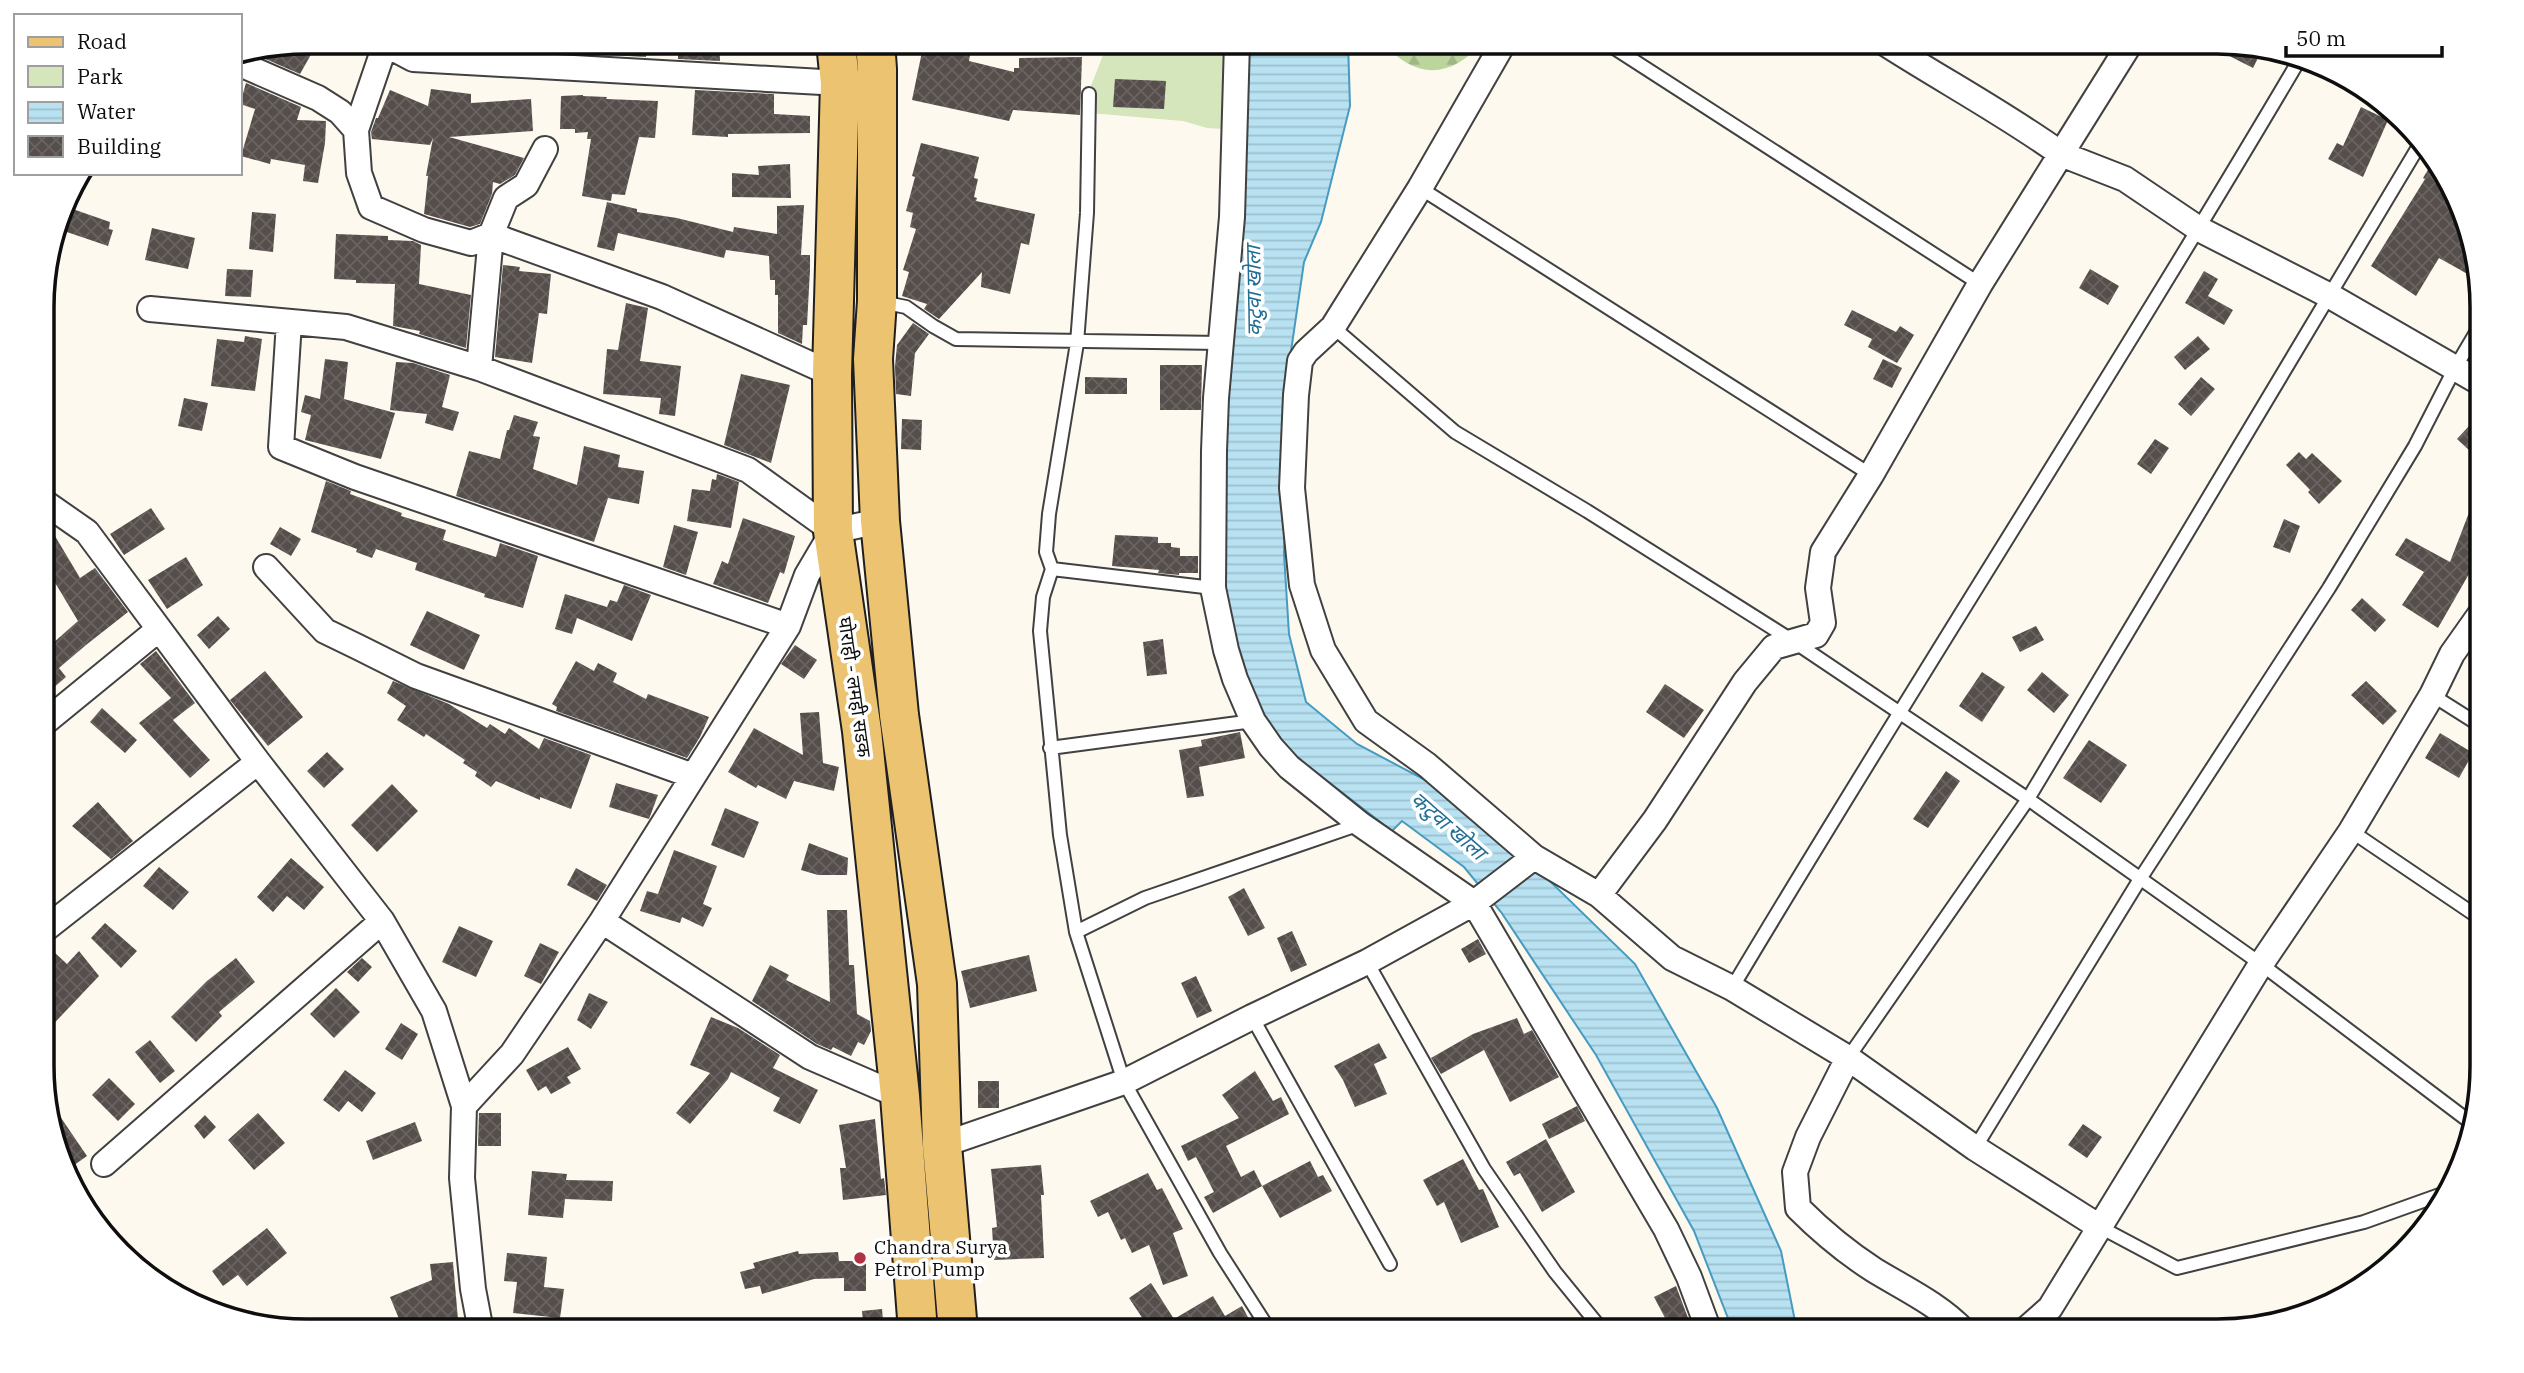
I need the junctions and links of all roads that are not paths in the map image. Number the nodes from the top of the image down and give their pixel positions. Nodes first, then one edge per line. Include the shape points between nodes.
1 (380, 54) edge
2 (404, 54) edge
3 (837, 54) edge
4 (876, 54) edge
5 (1237, 54) edge
6 (1497, 54) edge
7 (1624, 54) edge
8 (1901, 54) edge
9 (2124, 54) edge
10 (242, 65) edge
11 (2295, 67) edge
12 (840, 83) junction
13 (1089, 94) dead end
14 (356, 130) junction
15 (545, 149) dead end
16 (2416, 151) edge
17 (2061, 154) junction
18 (1420, 188) junction
19 (2199, 229) junction
20 (491, 235) junction
21 (1980, 285) junction
22 (2330, 296) junction
23 (877, 301) junction
24 (149, 309) dead end
25 (289, 322) junction
26 (1333, 327) junction
27 (1077, 343) junction
28 (1221, 343) junction
29 (2470, 343) edge
30 (479, 368) junction
31 (2455, 368) junction
32 (832, 374) junction
33 (2470, 377) edge
34 (1871, 475) junction
35 (54, 509) edge
36 (880, 521) junction
37 (833, 531) junction
38 (266, 567) dead end
39 (1052, 569) junction
40 (1213, 589) junction
41 (788, 626) junction
42 (159, 629) junction
43 (2470, 629) edge
44 (1793, 641) junction
45 (2432, 695) junction
46 (1898, 713) junction
47 (54, 715) edge
48 (2470, 719) edge
49 (1253, 721) junction
50 (1050, 748) junction
51 (258, 762) junction
52 (693, 776) junction
53 (2028, 799) junction
54 (1360, 824) junction
55 (2351, 831) junction
56 (1534, 858) junction
57 (2140, 879) junction
58 (1599, 895) junction
59 (1474, 903) junction
60 (2470, 911) edge
61 (382, 921) junction
62 (602, 921) junction
63 (54, 922) edge
64 (1076, 932) junction
65 (1367, 962) junction
66 (2261, 964) junction
67 (1732, 988) junction
68 (1252, 1017) junction
69 (1848, 1058) junction
70 (1125, 1082) junction
71 (900, 1096) junction
72 (464, 1106) junction
73 (2464, 1118) edge
74 (942, 1145) junction
75 (1975, 1148) junction
76 (104, 1164) dead end
77 (2432, 1198) edge
78 (2098, 1226) junction
79 (1390, 1264) dead end
80 (479, 1319) edge
81 (917, 1319) edge
82 (957, 1319) edge
83 (1261, 1319) edge
84 (1593, 1319) edge
85 (1705, 1319) edge
86 (1950, 1319) edge
87 (2038, 1319) edge

1 - 14 street
2 - 12 street via 413,59
3 - 12 main road, घोराही - लमही सडक
4 - 23 main road, घोराही - लमही सडक
5 - 28 street
6 - 18 street
7 - 21 lane
8 - 17 street
9 - 17 street
10 - 14 street via 318,98
11 - 19 lane
12 - 32 main road, घोराही - लमही सडक
13 - 27 lane via 1087,213
14 - 20 street via 359,173 371,207 424,230 471,243
15 - 20 street via 526,185 506,198
16 - 22 lane
17 - 19 street via 2125,179
17 - 21 street
18 - 26 street
18 - 34 lane
19 - 22 street
19 - 46 lane
20 - 30 street
20 - 32 street via 662,297
21 - 34 street
22 - 31 street
22 - 53 lane
23 - 27 lane via 905,307 956,339
23 - 36 main road, घोराही - लमही सडक via 873,359
24 - 25 street
25 - 30 street via 346,327
25 - 41 street via 281,447 355,477
26 - 44 lane via 1455,432
26 - 56 street via 1300,361 1292,488 1302,585 1323,650 1366,721 1427,765
27 - 28 lane
27 - 39 lane via 1046,536
28 - 40 street
29 - 31 lane
30 - 37 street via 748,470
31 - 33 street
31 - 57 lane via 2415,446 2329,588
32 - 37 main road, घोराही - लमही सडक
34 - 44 street via 1823,552 1818,589 1823,623 1816,635
35 - 42 street via 87,532
36 - 37 street
36 - 74 main road, घोराही - लमही सडक via 899,715 937,984
37 - 41 street via 807,575
37 - 71 main road, घोराही - लमही सडक via 862,731
38 - 52 street via 326,631 416,676
39 - 40 lane
39 - 50 lane via 1043,597 1040,631
40 - 49 street via 1226,650
41 - 52 street
42 - 47 street
42 - 51 street
43 - 45 street
44 - 46 lane
44 - 58 street via 1774,647 1745,682 1655,820
45 - 48 lane
45 - 55 street
46 - 53 lane
46 - 67 lane
49 - 50 lane
49 - 54 street via 1289,767
50 - 64 lane
51 - 61 street
51 - 63 street
52 - 62 street
53 - 57 lane
53 - 69 lane
54 - 59 street
54 - 64 lane via 1145,898
55 - 60 lane
55 - 66 street
56 - 58 street
56 - 59 street
57 - 66 lane
57 - 75 lane
58 - 67 street via 1672,958
59 - 65 street
59 - 85 street via 1666,1229
61 - 72 street via 434,1011
61 - 76 street
62 - 71 street via 810,1057
62 - 72 street via 512,1054
64 - 70 lane
65 - 68 street
65 - 84 lane via 1484,1169
66 - 73 lane
66 - 78 street
67 - 69 street
68 - 70 street
68 - 79 lane
69 - 75 street
69 - 86 street via 1795,1171 1798,1208 1872,1269
70 - 74 street
70 - 83 lane
71 - 81 main road, घोराही - लमही सडक
72 - 80 street via 462,1178
74 - 82 main road, घोराही - लमही सडक
75 - 78 street
77 - 78 lane via 2364,1222 2177,1268
78 - 87 street via 2050,1308

